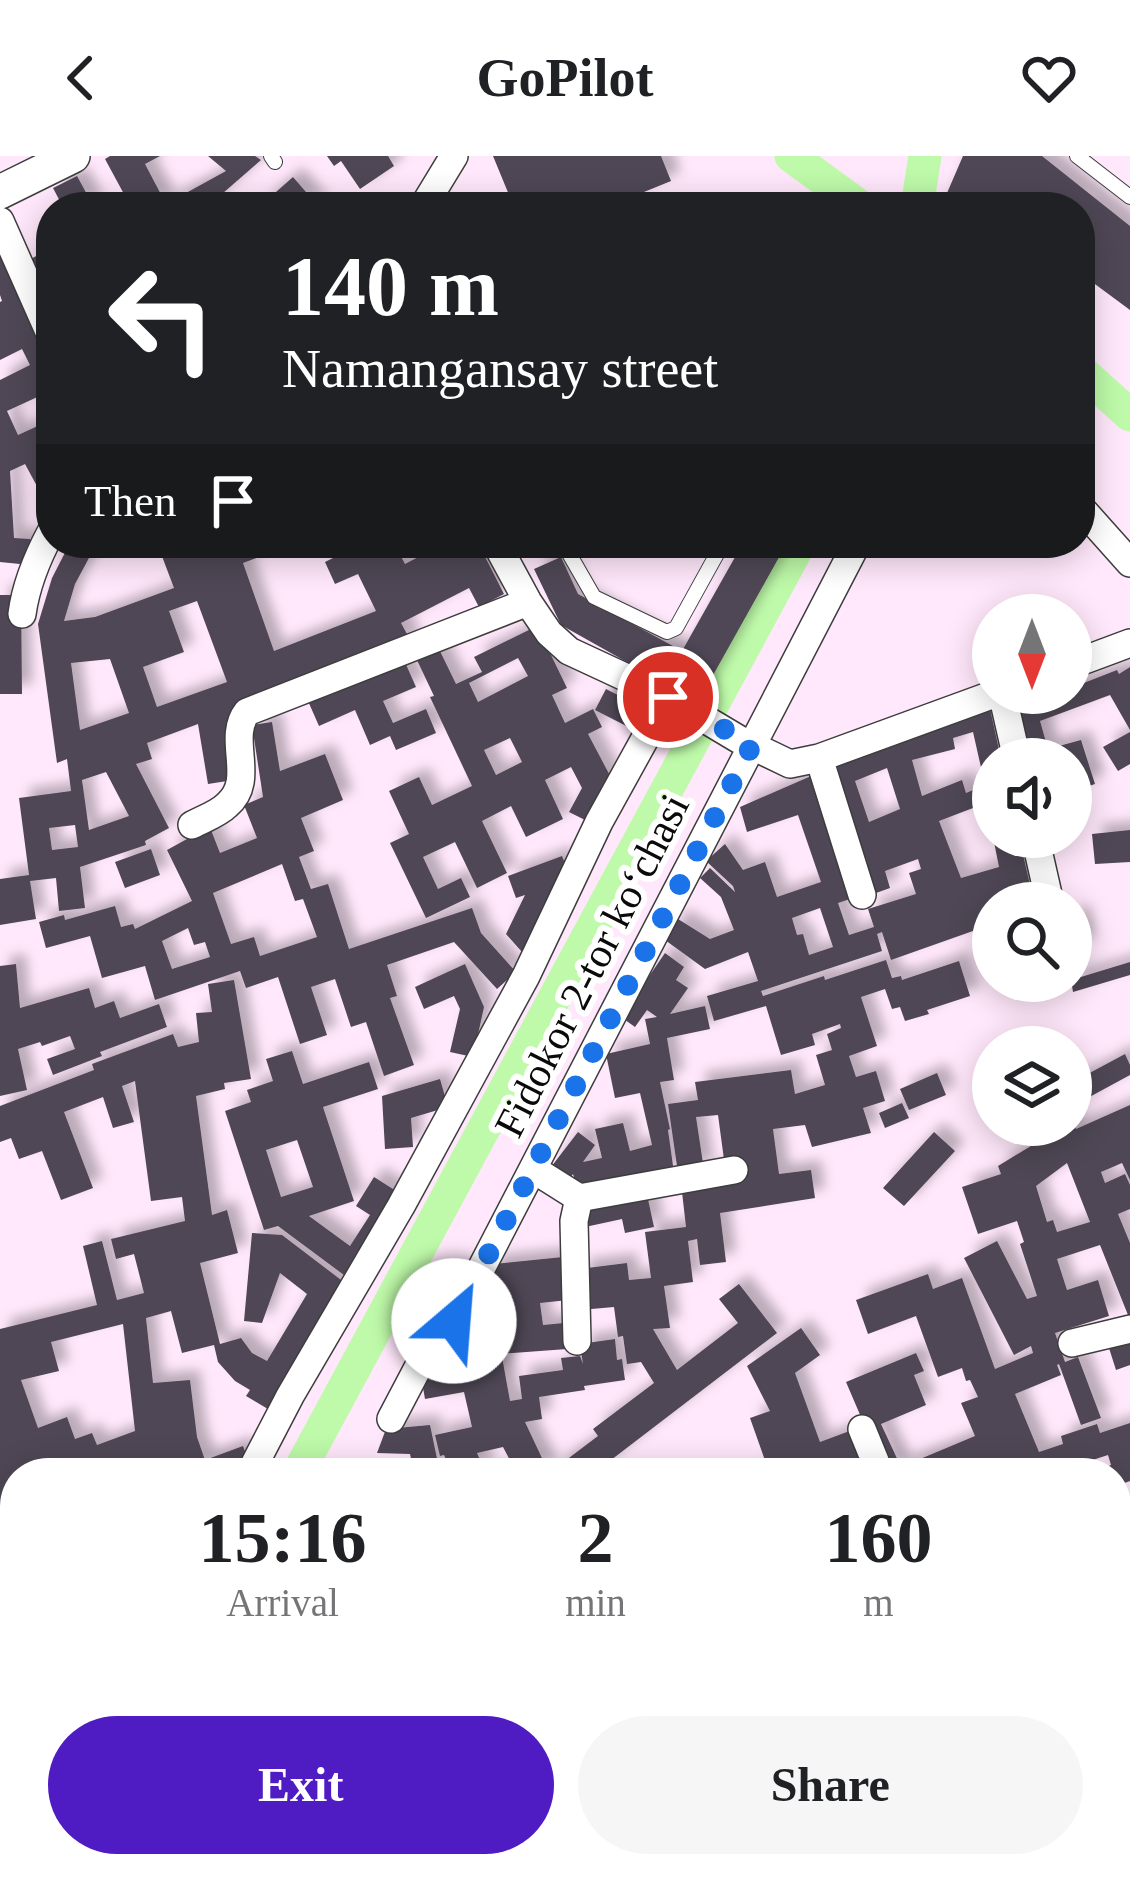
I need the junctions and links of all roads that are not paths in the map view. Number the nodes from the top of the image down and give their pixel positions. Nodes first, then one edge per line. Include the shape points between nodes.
1 (74, 156) edge
2 (454, 156) edge
3 (1077, 156) edge
4 (0, 192) edge
5 (432, 192) edge
6 (1130, 197) edge
7 (0, 221) edge
8 (36, 302) edge
9 (1095, 524) edge
10 (38, 558) edge
11 (504, 558) edge
12 (572, 558) edge
13 (715, 558) edge
14 (849, 558) edge
15 (1130, 563) edge
16 (528, 602) junction
17 (22, 614) dead end
18 (1130, 643) edge
19 (1092, 657) edge
20 (678, 703) junction
21 (972, 703) edge
22 (746, 742) junction
23 (819, 758) junction
24 (192, 825) dead end
25 (862, 895) dead end
26 (532, 1169) junction
27 (734, 1170) dead end
28 (579, 1198) junction
29 (1130, 1329) edge
30 (578, 1341) dead end
31 (1072, 1343) dead end
32 (391, 1419) dead end
33 (862, 1429) dead end
34 (258, 1458) edge
35 (874, 1458) edge

1 - 4 street
2 - 5 street
3 - 6 lane
7 - 8 street
9 - 15 street
10 - 17 street
11 - 16 street
12 - 13 lane via 594,597 667,632
14 - 22 street, Fidokor 2-tor koʻchasi
16 - 20 street via 569,651
16 - 24 street via 247,712 236,794
18 - 19 street
20 - 22 street
20 - 34 street via 598,822 526,976
21 - 23 street
22 - 23 street via 790,764
22 - 26 street, Fidokor 2-tor koʻchasi
23 - 25 street
26 - 28 street
26 - 32 street, Fidokor 2-tor koʻchasi via 454,1321
27 - 28 street
28 - 30 street
29 - 31 street
33 - 35 street

